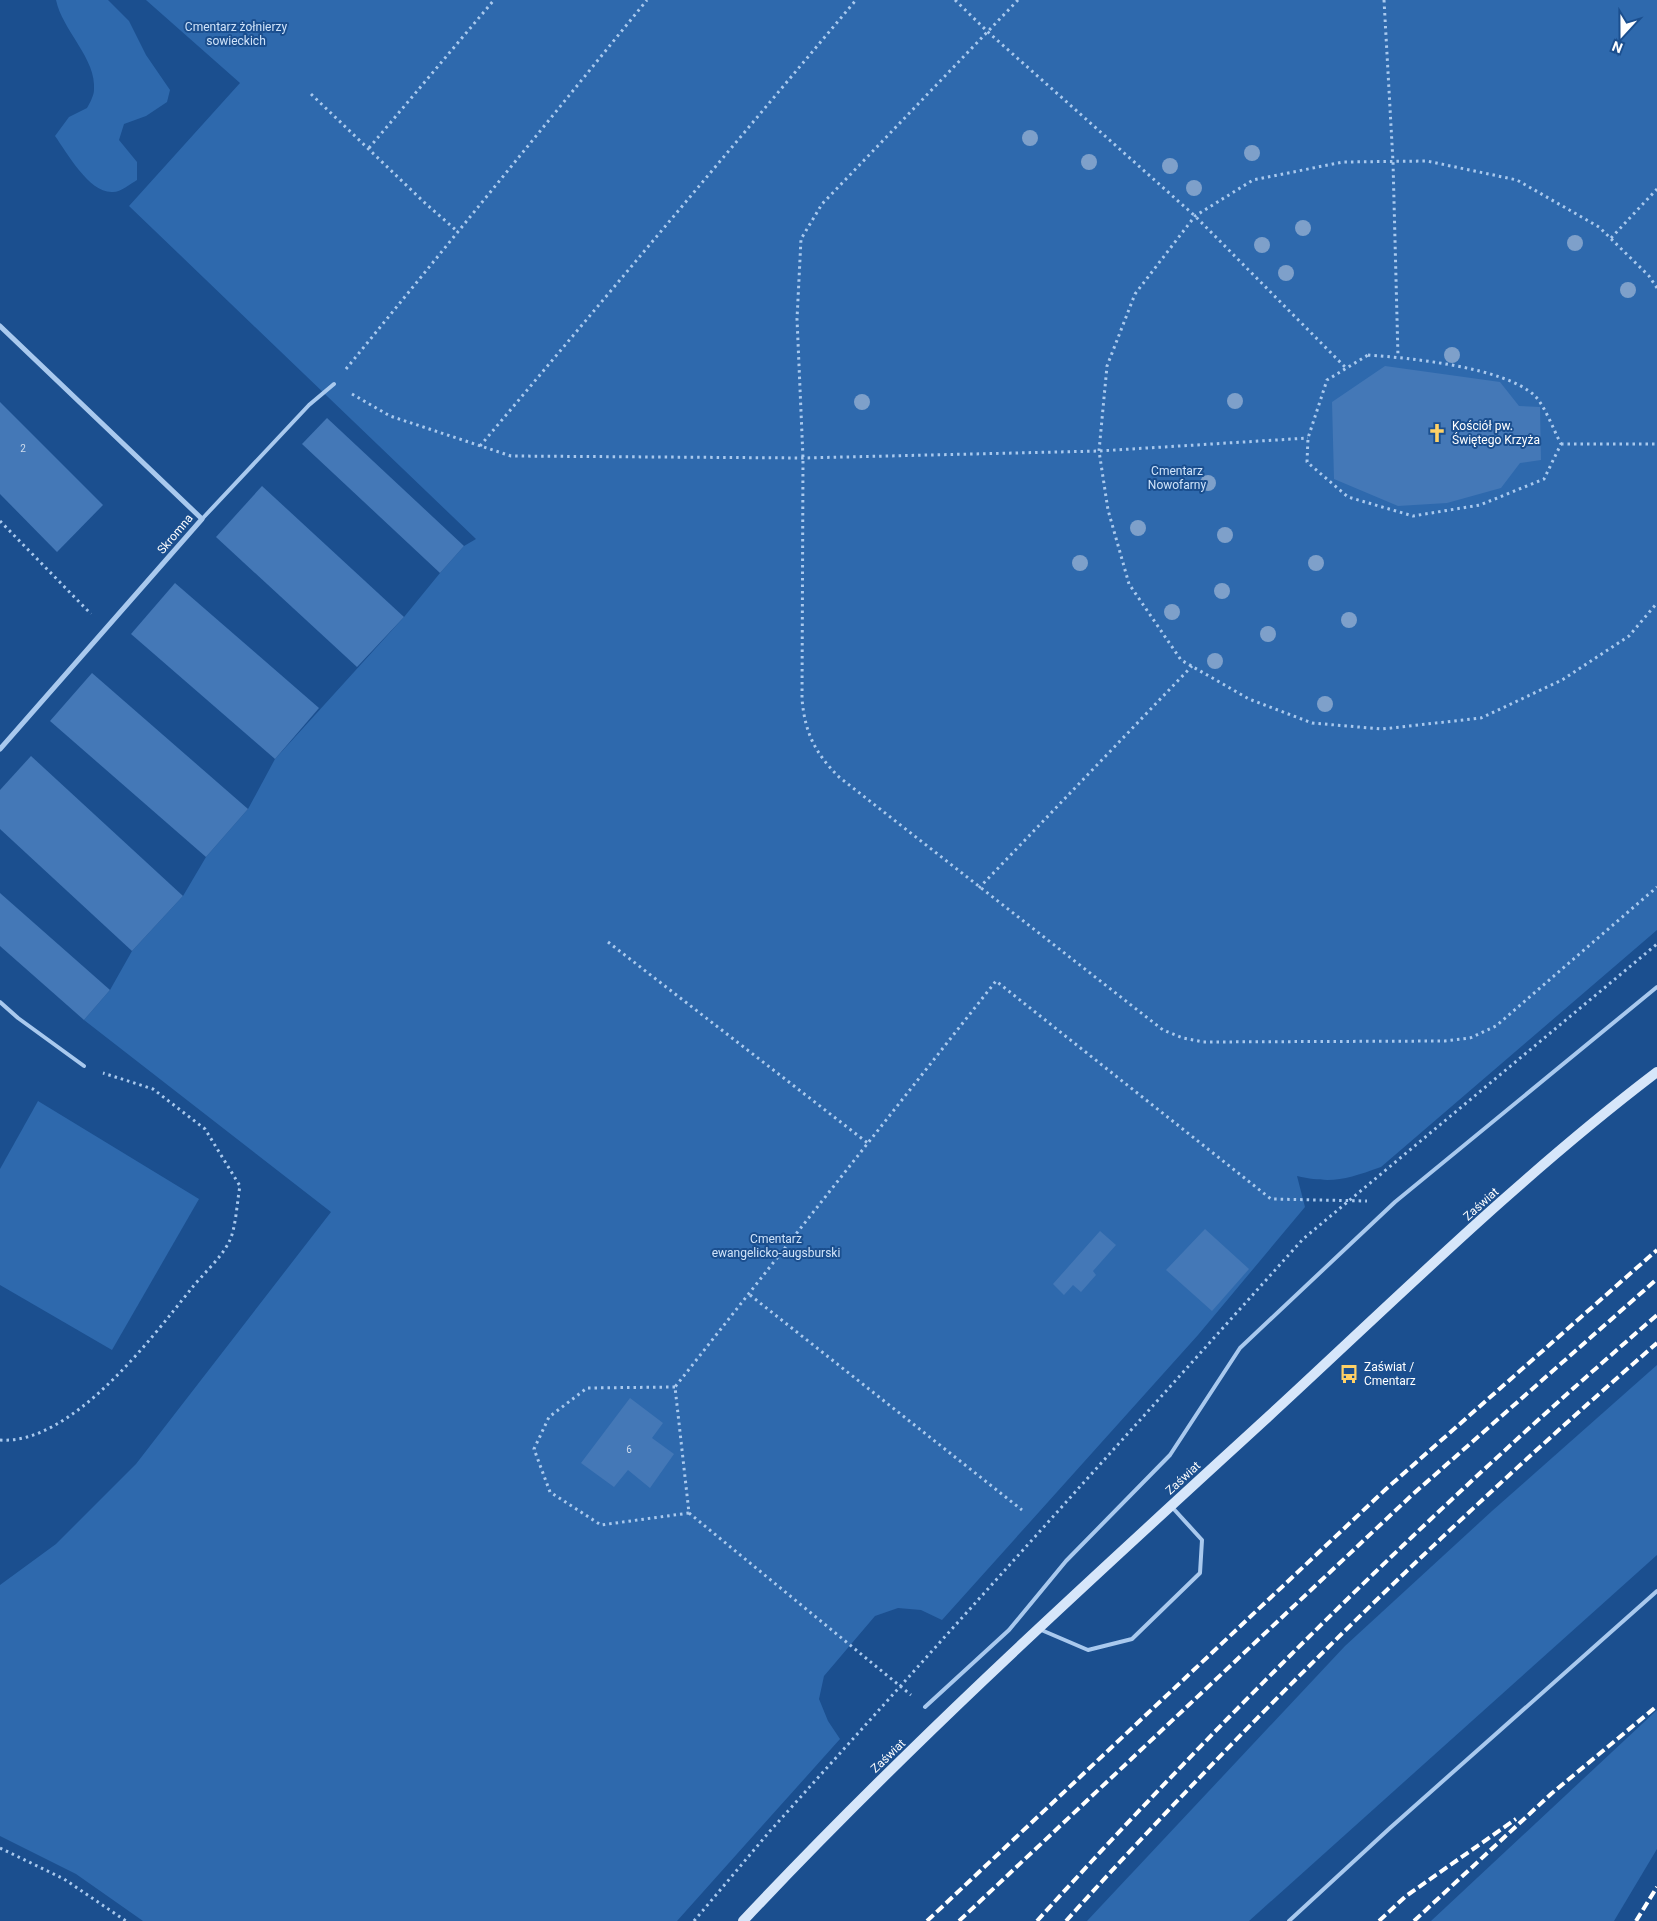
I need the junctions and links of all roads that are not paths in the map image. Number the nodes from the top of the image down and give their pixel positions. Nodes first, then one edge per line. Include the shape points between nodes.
1 (0, 326) edge
2 (334, 384) road end
3 (202, 519) junction
4 (0, 749) edge
5 (1657, 987) edge
6 (0, 1002) edge
7 (84, 1066) road end
8 (1657, 1072) edge
9 (1171, 1506) junction
10 (1657, 1591) edge
11 (1039, 1629) junction
12 (925, 1706) road end
13 (743, 1921) edge
14 (1289, 1921) edge

1 - 3 street, Skromna
2 - 3 lane via 309,405
3 - 4 street, Skromna
5 - 12 lane via 1395,1202 1240,1348 1170,1455 1066,1561 1009,1630
6 - 7 lane
8 - 9 street, Zaświat via 1557,1152
9 - 11 street, Zaświat
9 - 11 lane via 1202,1540 1200,1573 1132,1639 1088,1650
10 - 14 lane
11 - 13 street, Zaświat via 872,1788

